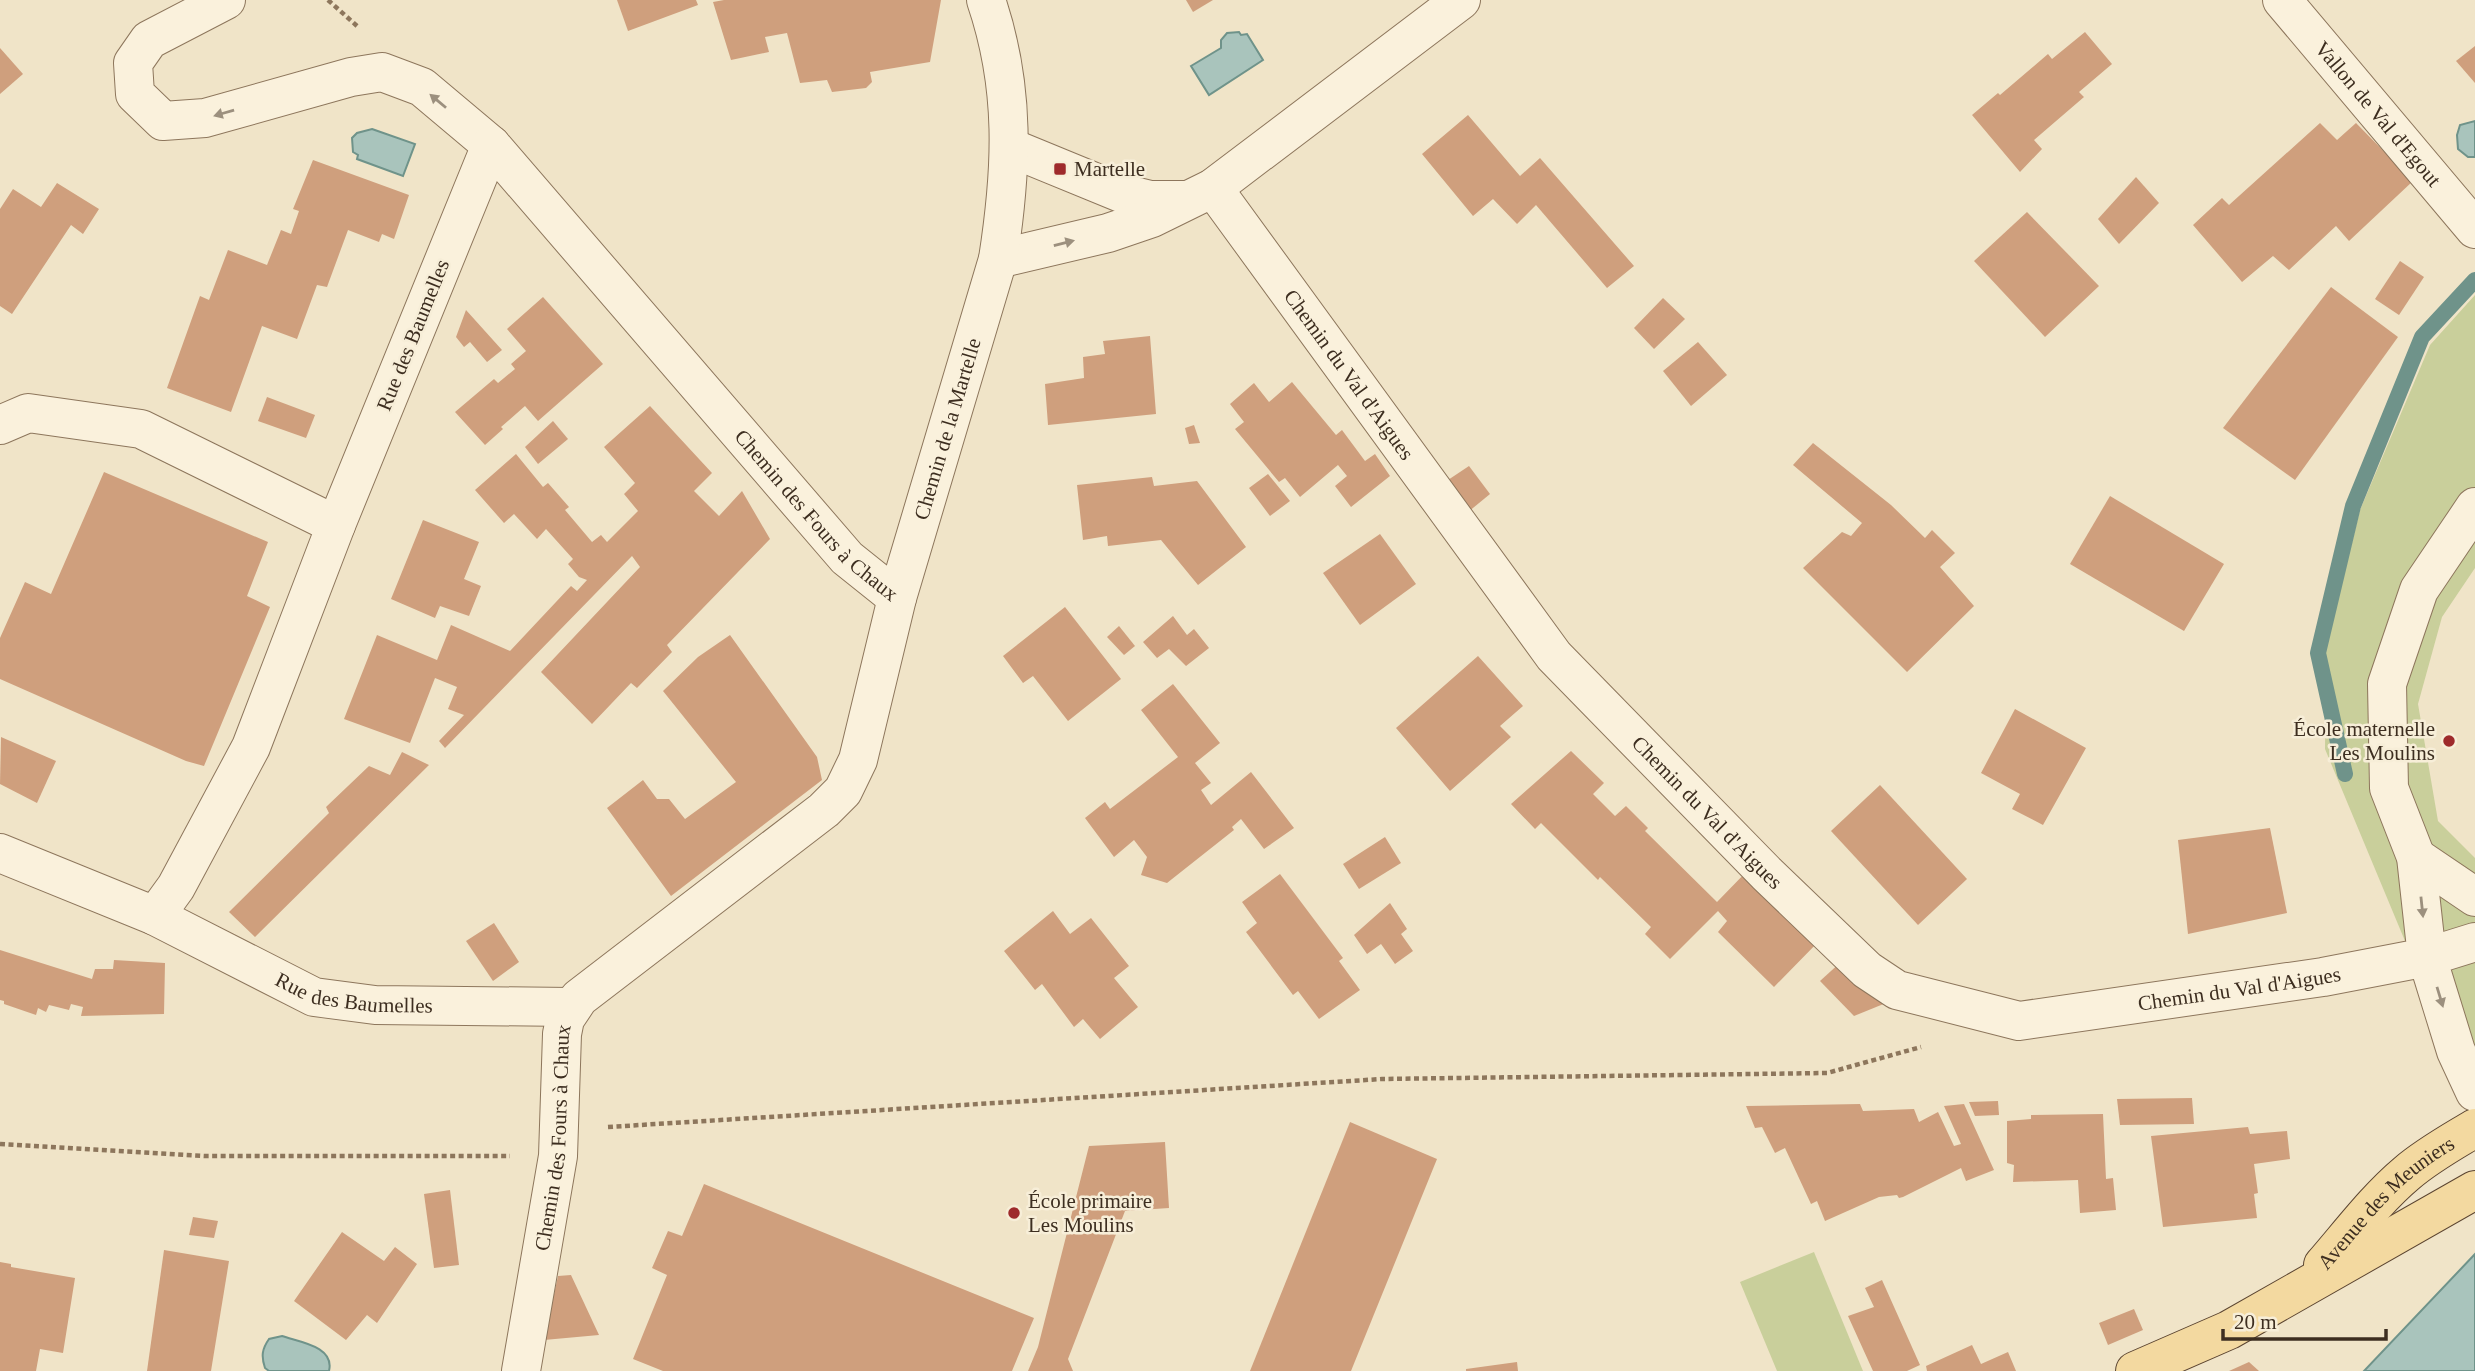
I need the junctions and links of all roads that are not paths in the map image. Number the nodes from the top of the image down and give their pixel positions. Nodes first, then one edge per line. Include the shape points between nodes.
1 (226, 0) edge
2 (986, 0) edge
3 (1461, 0) edge
4 (2282, 0) edge
5 (491, 145) junction
6 (1009, 147) junction
7 (1200, 194) junction
8 (2475, 229) edge
9 (998, 259) junction
10 (0, 425) edge
11 (2475, 508) edge
12 (336, 525) junction
13 (897, 598) junction
14 (0, 853) edge
15 (2416, 857) junction
16 (2475, 897) edge
17 (155, 916) junction
18 (2475, 942) edge
19 (2427, 957) junction
20 (571, 1007) junction
21 (2473, 1082) edge
22 (2475, 1128) edge
23 (2475, 1170) edge
24 (2475, 1190) edge
25 (2412, 1225) junction
26 (2306, 1285) junction
27 (521, 1371) edge
28 (2135, 1371) edge

5 -> 1 street, Chemin des Fours à Chaux via 422,87 382,72 205,118 163,121 135,94 133,64 149,40
2 - 6 street, Chemin de la Martelle via 1007,80
3 - 7 street
4 - 8 street, Vallon de Val d'Egout
5 - 12 street, Rue des Baumelles
5 - 13 street, Chemin des Fours à Chaux via 847,558
6 - 7 street via 1150,200
6 - 9 street, Chemin de la Martelle via 1007,205
9 -> 7 street via 1108,233
7 - 19 street, Chemin du Val d'Aigues via 1553,656 1767,874 1867,970 1897,990 2019,1021 2323,977
9 - 13 street, Chemin de la Martelle
10 - 12 street via 28,413 141,429
11 - 15 street via 2419,590 2387,684 2389,788
12 - 17 street, Rue des Baumelles via 251,747 176,887
13 - 20 street, Chemin des Fours à Chaux via 865,737 843,791
14 - 17 street, Rue des Baumelles
15 - 16 street
15 -> 19 street
17 - 20 street, Rue des Baumelles via 314,997 375,1005
18 - 19 street, Chemin du Val d'Aigues
19 -> 21 street via 2456,1051
20 - 27 street, Chemin des Fours à Chaux via 560,1049 558,1156
22 - 26 main road, Avenue des Meuniers via 2407,1173
23 - 25 street via 2449,1185
24 - 25 main road
25 - 26 main road
26 - 28 main road via 2229,1330

